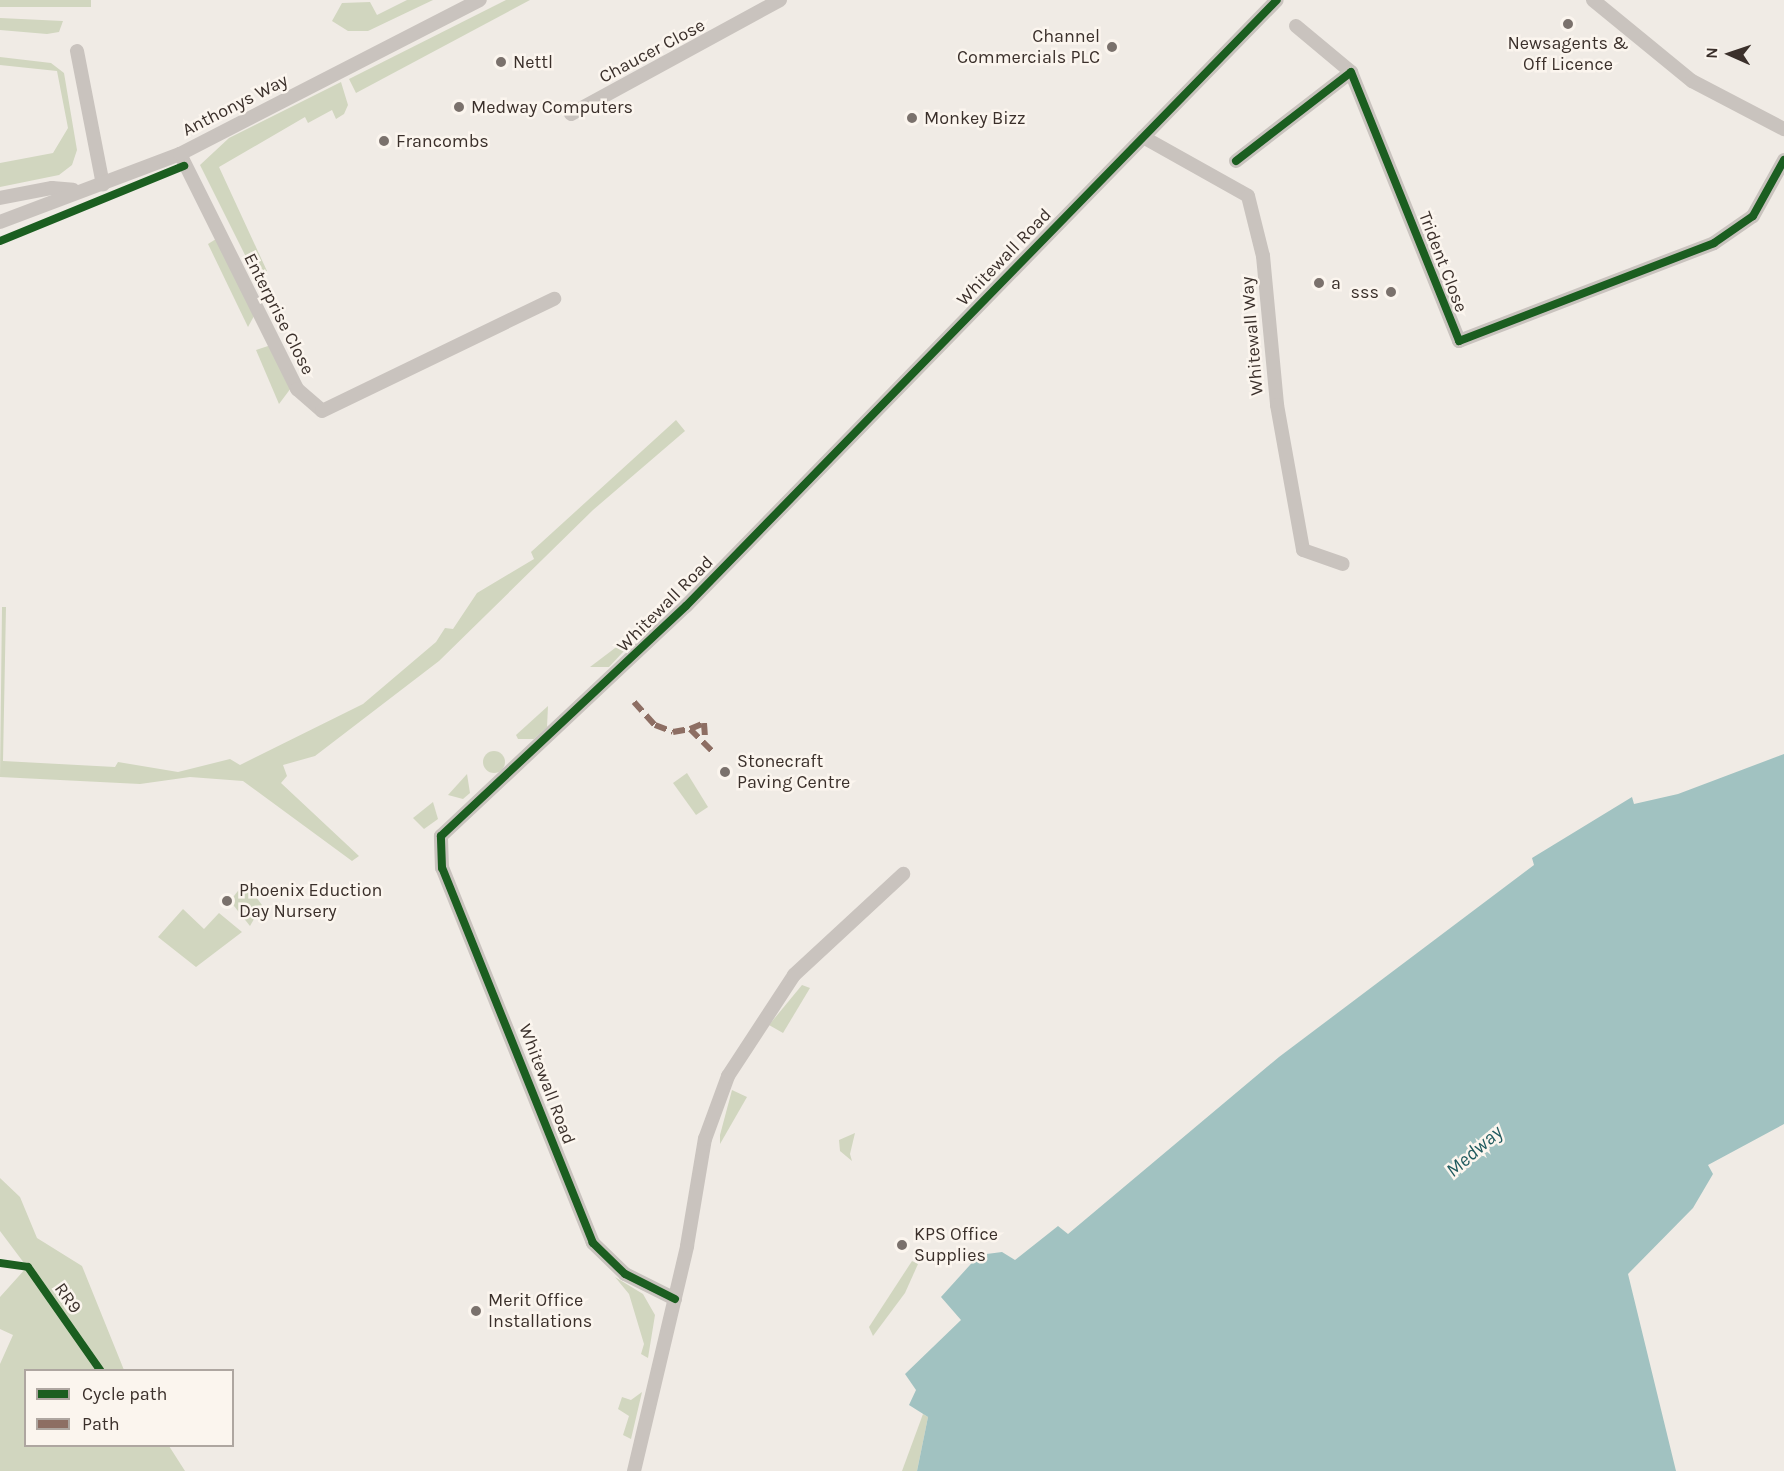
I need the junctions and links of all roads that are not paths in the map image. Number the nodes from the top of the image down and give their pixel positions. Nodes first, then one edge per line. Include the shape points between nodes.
1 (480, 0) edge
2 (780, 0) edge
3 (1277, 0) edge
4 (1593, 0) edge
5 (1296, 26) dead end
6 (77, 51) dead end
7 (1351, 72) junction
8 (571, 114) dead end
9 (1784, 129) edge
10 (1143, 137) junction
11 (180, 154) junction
12 (1784, 160) edge
13 (1236, 161) dead end
14 (103, 185) junction
15 (73, 190) junction
16 (0, 198) edge
17 (0, 222) edge
18 (554, 299) dead end
19 (1343, 564) dead end
20 (903, 874) dead end
21 (675, 1299) junction
22 (634, 1471) edge

1 - 11 street, Anthonys Way
2 - 8 street, Chaucer Close
3 - 10 street, Whitewall Road
4 - 9 street via 1692,81
5 - 7 street
6 - 14 street
7 - 12 street, Trident Close via 1459,341 1714,243 1753,216
7 - 13 street
10 - 19 street, Whitewall Way via 1248,196 1263,256 1277,405 1303,550
10 - 21 street, Whitewall Road via 686,606 441,836 442,868 593,1243 625,1274
11 - 14 street, Anthonys Way
11 - 18 street, Enterprise Close via 297,389 322,411
14 - 15 street, Anthonys Way
15 - 16 street via 52,188
15 - 17 street, Anthonys Way via 43,209
20 - 21 street via 794,975 728,1076 705,1139
21 - 22 street

